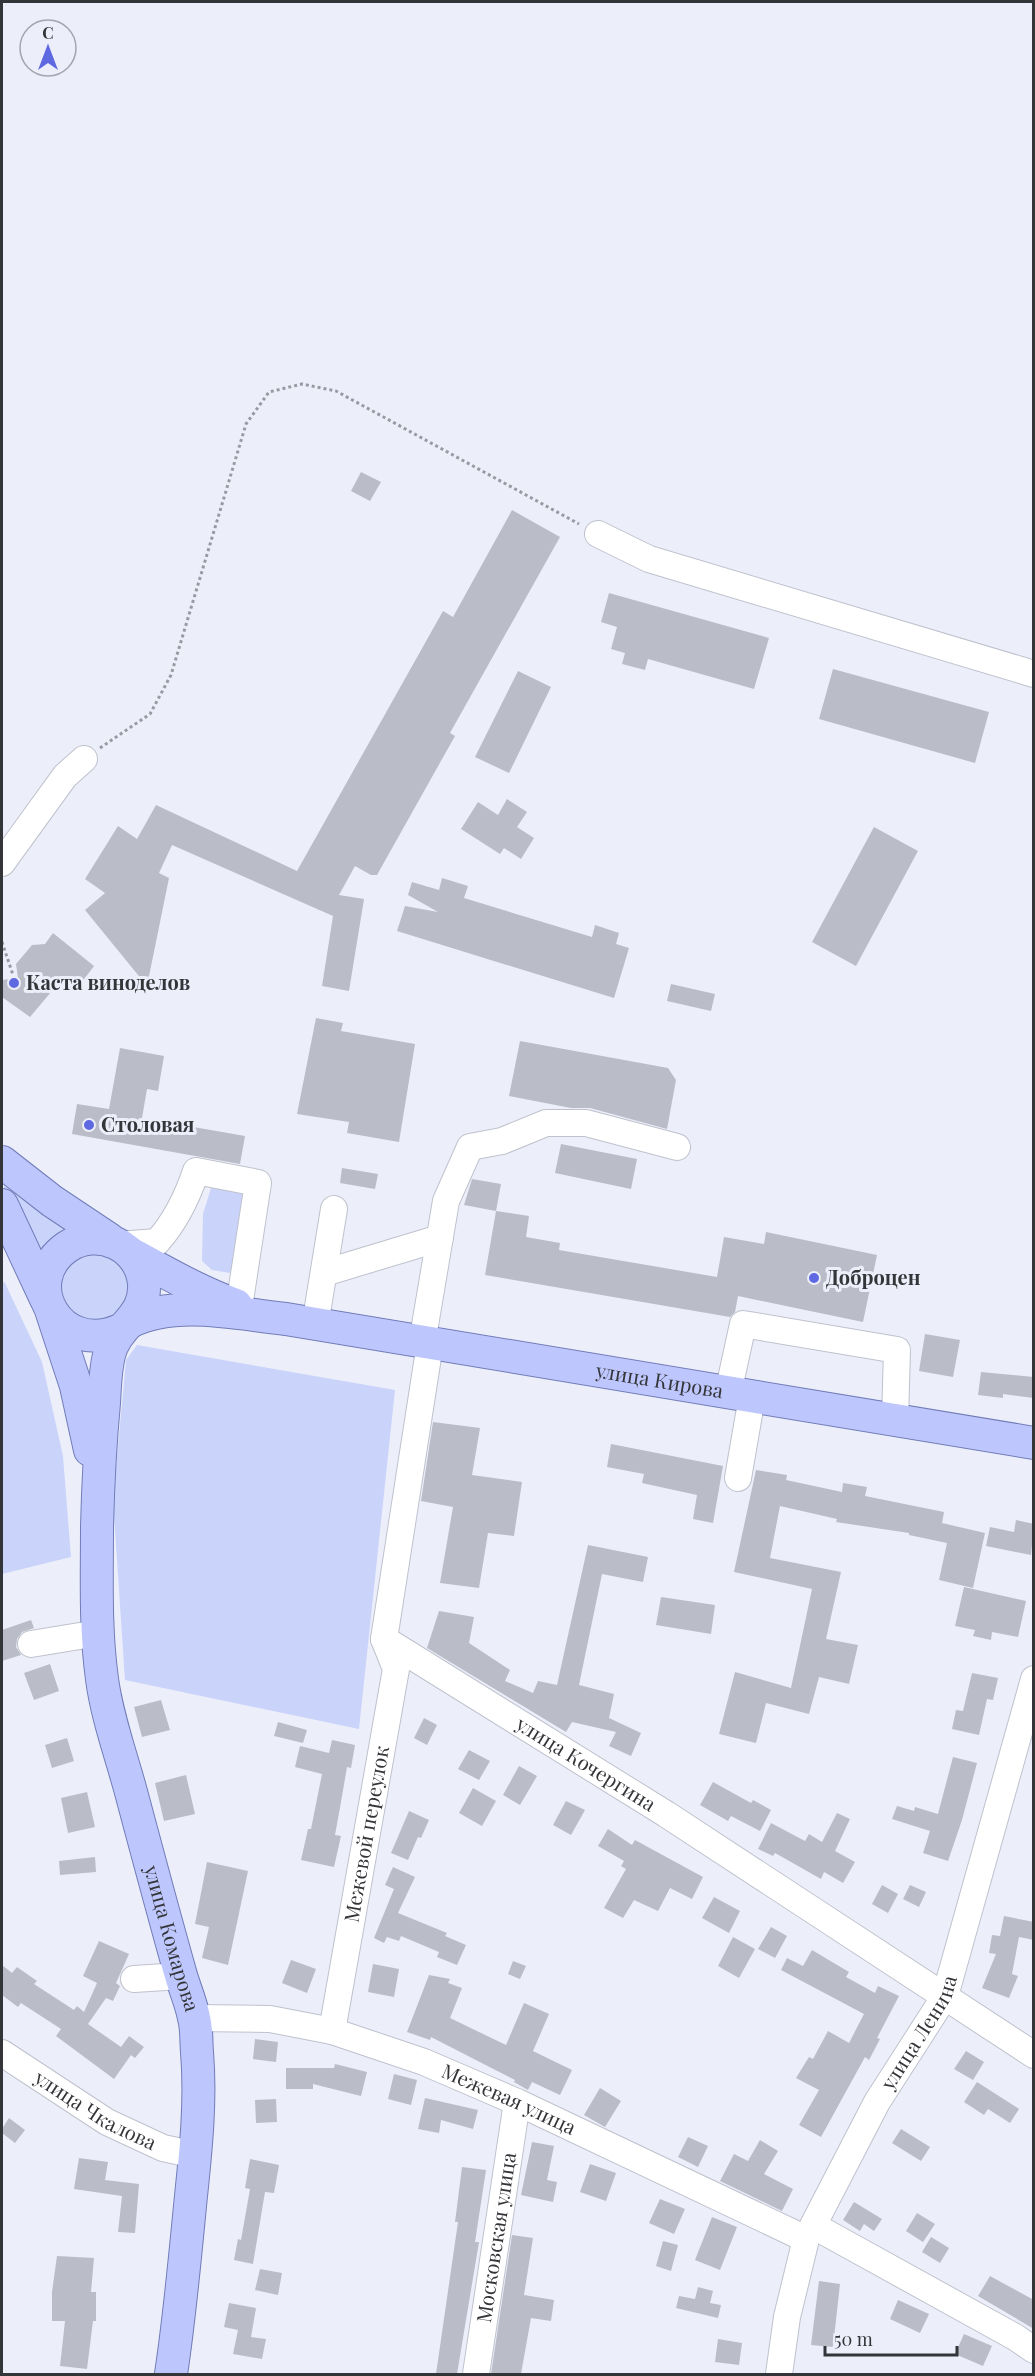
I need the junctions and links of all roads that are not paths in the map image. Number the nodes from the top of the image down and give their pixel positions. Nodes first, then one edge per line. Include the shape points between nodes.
1 (598, 534) road end
2 (1034, 674) edge
3 (84, 759) road end
4 (2, 863) edge
5 (677, 1147) dead end
6 (2, 1162) edge
7 (2, 1205) edge
8 (334, 1209) dead end
9 (440, 1238) junction
10 (119, 1246) junction
11 (324, 1273) junction
12 (50, 1307) junction
13 (239, 1307) junction
14 (301, 1322) junction
15 (125, 1326) junction
16 (426, 1344) junction
17 (740, 1395) junction
18 (895, 1421) junction
19 (1034, 1443) edge
20 (738, 1478) dead end
21 (98, 1510) junction
22 (98, 1633) junction
23 (384, 1639) junction
24 (31, 1644) dead end
25 (1034, 1679) edge
26 (181, 1976) junction
27 (134, 1979) dead end
28 (945, 1996) junction
29 (195, 2018) junction
30 (332, 2031) junction
31 (1034, 2055) edge
32 (5, 2063) edge
33 (517, 2102) junction
34 (195, 2155) junction
35 (810, 2233) junction
36 (1034, 2350) edge
37 (171, 2374) edge
38 (476, 2374) edge
39 (779, 2374) edge

1 - 2 street via 649,559
3 - 4 street via 64,776
5 - 9 street via 586,1123 546,1123 502,1142 470,1147 446,1201
6 - 10 main road
7 - 12 main road
8 - 11 street
9 - 11 street
9 - 16 street
10 - 12 main road via 92,1238 65,1248 47,1273 45,1285
10 - 13 main road
10 - 13 street via 157,1242 171,1227 196,1171 258,1183
10 - 15 main road via 141,1269 144,1282 136,1315
11 - 14 street
12 - 15 main road via 62,1325 77,1334 109,1335
12 - 21 main road via 88,1435
13 - 14 main road
14 - 15 main road via 182,1311 158,1313
14 - 16 main road, улица Кирова
15 - 21 main road via 114,1340 109,1356
16 - 17 main road, улица Кирова
16 - 23 street
17 - 18 main road, улица Кирова
17 - 18 street via 743,1324 897,1350
17 - 20 street
18 - 19 main road, улица Кирова
21 - 22 main road, улица Комарова
22 - 24 street
22 - 26 main road, улица Комарова via 102,1682
23 - 28 street, улица Кочергина via 666,1814
23 - 30 street, Межевой переулок via 396,1669
25 - 28 street, улица Ленина
26 - 27 street
26 - 29 main road, улица Комарова
28 - 31 street, улица Кочергина
28 - 35 street, улица Ленина via 877,2102
29 - 30 street, Межевая улица via 270,2019
29 - 34 main road, улица Комарова via 199,2107
30 - 33 street, Межевая улица via 424,2062
32 - 34 street, улица Чкалова via 107,2122 164,2148
33 - 35 street, Межевая улица
33 - 38 street, Московская улица
34 - 37 main road, улица Комарова
35 - 36 street, Межевая улица
35 - 39 street, улица Ленина via 787,2317

